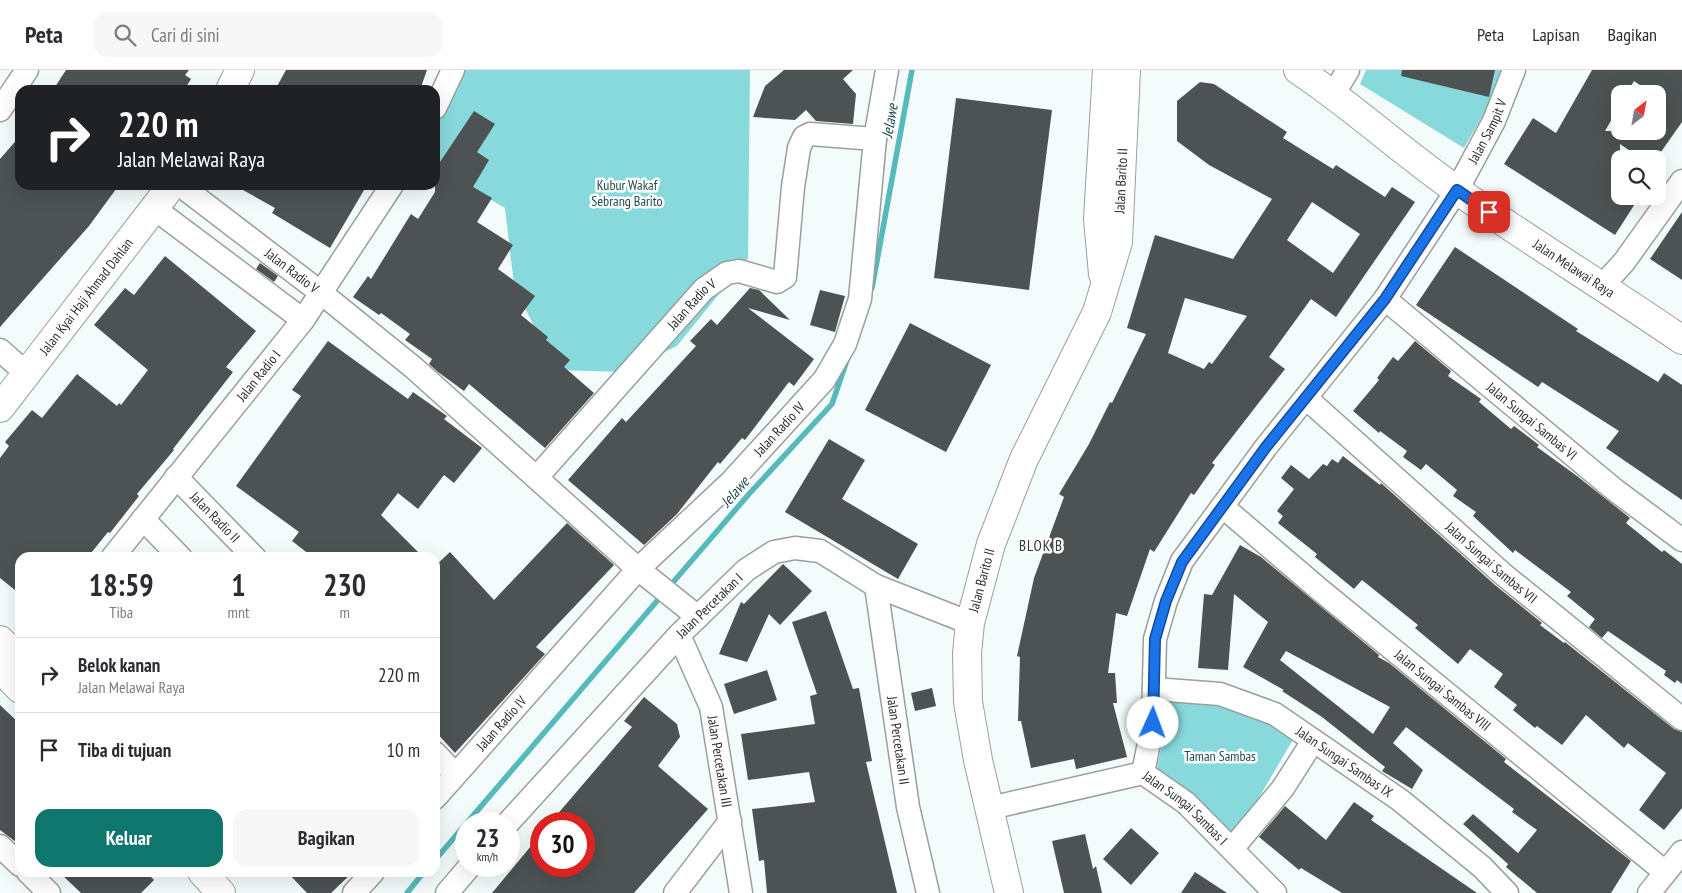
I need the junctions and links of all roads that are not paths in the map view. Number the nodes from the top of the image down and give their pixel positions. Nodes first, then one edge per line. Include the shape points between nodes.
1 (27, 70) edge
2 (240, 70) edge
3 (453, 70) edge
4 (887, 70) edge
5 (1107, 70) edge
6 (1126, 70) edge
7 (1298, 70) edge
8 (1348, 70) edge
9 (1514, 70) edge
10 (17, 85) edge
11 (232, 85) edge
12 (15, 88) edge
13 (1334, 93) junction
14 (440, 97) edge
15 (0, 110) edge
16 (875, 140) junction
17 (1682, 181) edge
18 (168, 190) edge
19 (187, 190) edge
20 (389, 190) edge
21 (1457, 190) junction
22 (155, 209) junction
23 (1602, 285) junction
24 (1104, 288) junction
25 (320, 292) junction
26 (1385, 299) junction
27 (303, 320) junction
28 (1682, 340) edge
29 (0, 350) edge
30 (26, 373) junction
31 (1306, 398) junction
32 (0, 408) edge
33 (176, 477) junction
34 (537, 477) junction
35 (1223, 507) junction
36 (143, 519) junction
37 (1682, 540) edge
38 (117, 552) edge
39 (175, 552) edge
40 (250, 552) edge
41 (644, 573) junction
42 (876, 586) junction
43 (698, 616) junction
44 (970, 623) junction
45 (679, 635) junction
46 (0, 640) edge
47 (15, 655) edge
48 (0, 668) edge
49 (15, 684) edge
50 (1154, 689) junction
51 (1682, 719) edge
52 (1313, 741) junction
53 (440, 758) edge
54 (1143, 773) junction
55 (455, 774) junction
56 (440, 792) edge
57 (990, 808) junction
58 (518, 812) edge
59 (730, 821) junction
60 (0, 846) edge
61 (1232, 849) junction
62 (1682, 852) edge
63 (15, 860) edge
64 (1666, 872) junction
65 (33, 877) edge
66 (207, 877) edge
67 (368, 877) edge
68 (461, 877) edge
69 (49, 893) edge
70 (221, 893) edge
71 (354, 893) edge
72 (447, 893) edge
73 (675, 893) edge
74 (741, 893) edge
75 (928, 893) edge
76 (1009, 893) edge
77 (1275, 893) edge
78 (1507, 893) edge
79 (1648, 893) edge

1 - 10 street
2 - 11 street
3 - 14 street
4 - 16 street, Jalan Radio IV
5 - 24 street, Jalan Barito II via 1098,219
6 - 24 street, Jalan Barito II via 1120,223 1118,242
7 - 13 street, Jalan Melawai Raya
8 - 13 street
9 - 21 street, Jalan Sampit V via 1494,121
12 - 15 street
13 - 21 street, Jalan Melawai Raya
16 - 34 street, Jalan Radio V via 810,134 804,137 799,148 793,187 785,277 777,282 740,271 727,273 704,289
16 - 41 street, Jalan Radio IV via 860,299 845,344 824,380
17 - 23 street via 1624,262
18 - 22 street, Jalan Kyai Haji Ahmad Dahlan
19 - 25 street, Jalan Radio V
20 - 25 street, Jalan Radio I
21 - 23 street, Jalan Melawai Raya
21 - 26 street, Jalan Sampit V
22 - 27 street
22 - 30 street, Jalan Kyai Haji Ahmad Dahlan
23 - 28 street, Jalan Melawai Raya
24 - 44 street, Jalan Barito II via 1097,312 1024,459 991,544
25 - 27 street, Jalan Radio I
25 - 34 street, Jalan Radio V via 414,368
26 - 31 street, Jalan Sampit V
26 - 37 street, Jalan Sungai Sambas VI via 1615,490
27 - 33 street, Jalan Radio I
29 - 30 street
30 - 32 street, Jalan Kyai Haji Ahmad Dahlan
31 - 35 street, Jalan Sampit V
31 - 51 street, Jalan Sungai Sambas VII via 1504,575
33 - 36 street, Jalan Radio I
33 - 40 street, Jalan Radio II
34 - 41 street, Jalan Radio V
35 - 50 street, Jalan Sampit V via 1182,562 1166,601 1155,639
35 - 64 street, Jalan Sungai Sambas VIII via 1319,590
36 - 38 street, Jalan Radio I
36 - 39 street
41 - 43 street, Jalan Radio V
41 - 55 street, Jalan Radio IV
42 - 43 street, Jalan Percetakan I via 820,551 796,548 774,552 746,570
42 - 44 street, Jalan Percetakan I
42 - 75 street, Jalan Percetakan II via 908,807
43 - 45 street, Jalan Percetakan I
44 - 57 street, Jalan Barito II via 968,702
45 - 58 street, Jalan Percetakan I
45 - 59 street, Jalan Percetakan III via 711,707
46 - 47 street
48 - 49 street
50 - 52 street, Jalan Sungai Sambas IX via 1220,694 1257,706 1275,714
50 - 54 street, Jalan Sampit V via 1153,723
52 - 61 street via 1283,788
52 - 78 street, Jalan Sungai Sambas IX via 1400,800 1482,867
53 - 55 street
54 - 57 street, Jalan Sungai Sambas I
54 - 61 street, Jalan Sungai Sambas I via 1186,804
55 - 56 street, Jalan Radio IV
57 - 76 street, Jalan Barito II
59 - 73 street
59 - 74 street, Jalan Percetakan III
60 - 63 street
61 - 77 street, Jalan Sungai Sambas I
62 - 64 street
64 - 79 street
65 - 69 street
66 - 70 street
67 - 71 street
68 - 72 street

